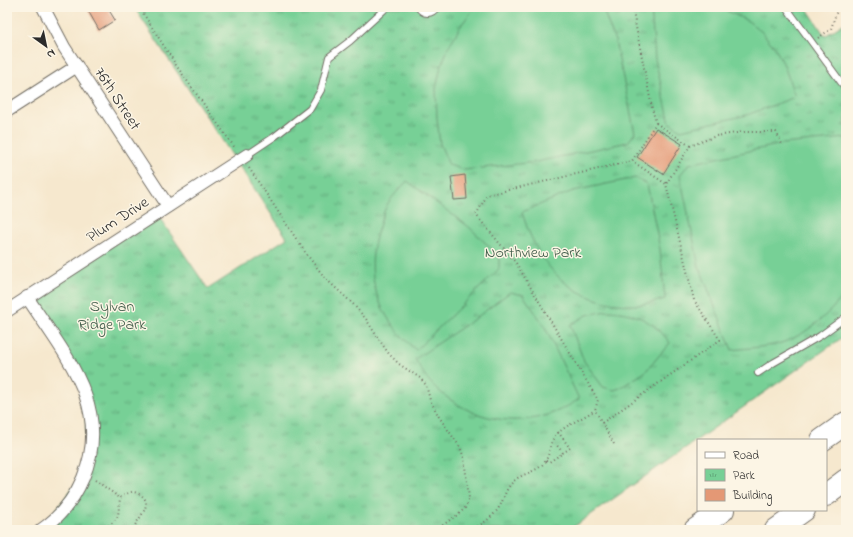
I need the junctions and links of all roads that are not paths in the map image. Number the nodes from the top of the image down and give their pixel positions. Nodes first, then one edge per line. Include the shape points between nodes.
1 (43, 7) edge
2 (387, 7) edge
3 (418, 7) edge
4 (437, 7) edge
5 (786, 7) edge
6 (77, 66) junction
7 (846, 90) edge
8 (7, 111) edge
9 (244, 156) joint
10 (168, 206) junction
11 (27, 297) junction
12 (7, 311) edge
13 (846, 317) edge
14 (758, 373) dead end
15 (846, 423) edge
16 (823, 439) edge
17 (846, 480) edge
18 (827, 493) edge
19 (722, 511) edge
20 (803, 511) edge
21 (41, 530) edge
22 (695, 530) edge
23 (776, 530) edge

1 - 6 street, 76th Street
2 - 9 lane via 330,57 321,90 310,109
3 - 4 lane via 422,12 432,13
5 - 7 lane
6 - 8 street
6 - 10 street, 76th Street
9 - 10 street, Plum Drive
10 - 11 street, Plum Drive
11 - 12 street, Plum Drive
11 - 21 street via 73,368 86,394 91,413 91,452 84,475 69,503
13 - 14 lane via 820,336
15 - 16 highway
17 - 18 highway
19 - 22 highway
20 - 23 highway

